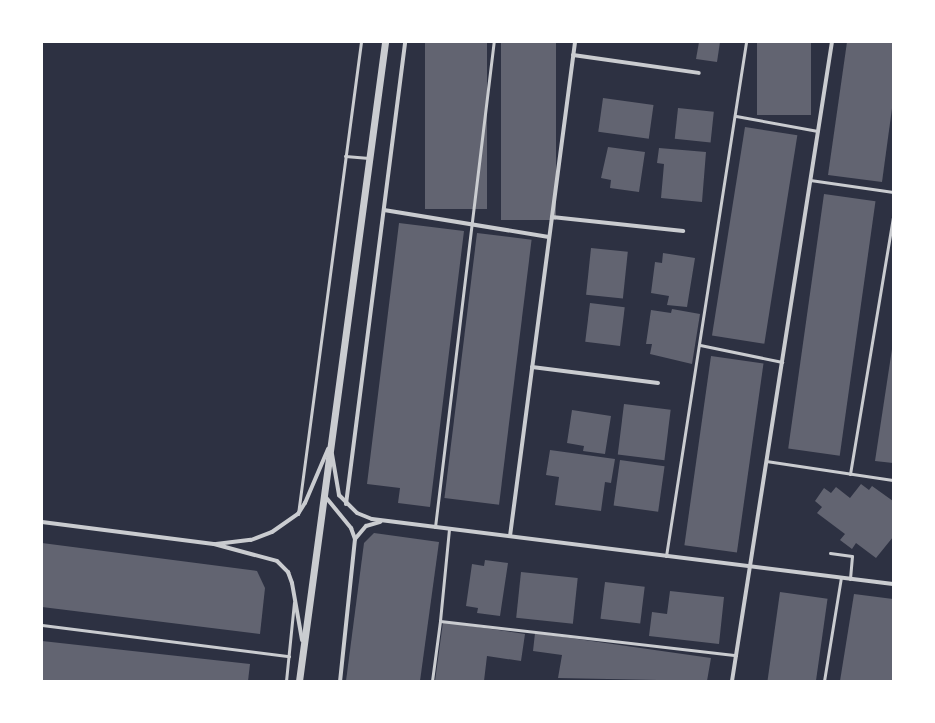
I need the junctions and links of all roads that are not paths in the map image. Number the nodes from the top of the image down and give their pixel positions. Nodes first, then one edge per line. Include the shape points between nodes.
1 (361, 42) edge
2 (385, 42) edge
3 (405, 42) edge
4 (494, 42) edge
5 (575, 42) edge
6 (746, 42) edge
7 (832, 42) edge
8 (573, 55) junction
9 (699, 73) dead end
10 (736, 116) junction
11 (818, 131) junction
12 (345, 156) junction
13 (370, 158) junction
14 (810, 180) junction
15 (893, 192) edge
16 (384, 210) junction
17 (552, 217) junction
18 (893, 218) edge
19 (471, 224) junction
20 (683, 232) dead end
21 (549, 237) junction
22 (700, 345) junction
23 (782, 362) junction
24 (532, 367) junction
25 (658, 383) dead end
26 (332, 438) junction
27 (766, 461) junction
28 (850, 474) junction
29 (893, 480) edge
30 (324, 495) junction
31 (346, 504) junction
32 (298, 514) junction
33 (384, 521) junction
34 (42, 522) edge
35 (435, 527) junction
36 (449, 529) junction
37 (510, 536) junction
38 (355, 539) junction
39 (214, 544) junction
40 (830, 552) dead end
41 (666, 556) junction
42 (750, 566) junction
43 (841, 577) junction
44 (850, 579) junction
45 (893, 584) edge
46 (295, 596) junction
47 (440, 620) junction
48 (42, 625) edge
49 (303, 646) junction
50 (736, 655) junction
51 (289, 656) junction
52 (286, 681) edge
53 (299, 681) edge
54 (340, 681) edge
55 (432, 681) edge
56 (732, 681) edge
57 (824, 681) edge

1 - 12 lane
2 - 13 street
3 - 16 street
4 - 19 lane
5 - 8 street
6 - 10 lane
7 - 11 street
8 - 9 street
8 - 17 street
10 - 11 lane
10 - 22 lane
11 - 14 street
12 - 13 lane
12 - 32 lane
13 - 26 street
14 - 15 lane
14 - 23 street
16 - 19 street
16 - 31 street
17 - 20 street
17 - 21 street
18 - 28 lane
19 - 21 street
19 - 35 lane
21 - 24 street
22 - 23 lane
22 - 41 lane
23 - 27 street
24 - 25 street
24 - 37 street
26 - 30 street
26 - 31 street via 336,488
26 - 32 street via 306,504
27 - 28 lane
27 - 42 street
28 - 29 lane
30 - 38 street via 351,528
30 - 49 street
31 - 33 street via 364,516
32 - 39 street via 272,532 251,540
33 - 35 street
33 - 38 street via 366,526
34 - 39 street
35 - 36 street
36 - 37 street
36 - 47 lane
37 - 41 street
38 - 54 street
39 - 46 street via 277,561 288,572
40 - 44 lane via 852,556
41 - 42 street
42 - 43 street
42 - 50 street
43 - 44 street
43 - 57 lane
44 - 45 street
46 - 49 street
46 - 51 lane
47 - 50 lane
47 - 55 lane
48 - 51 lane
49 - 53 street
50 - 56 street
51 - 52 lane

